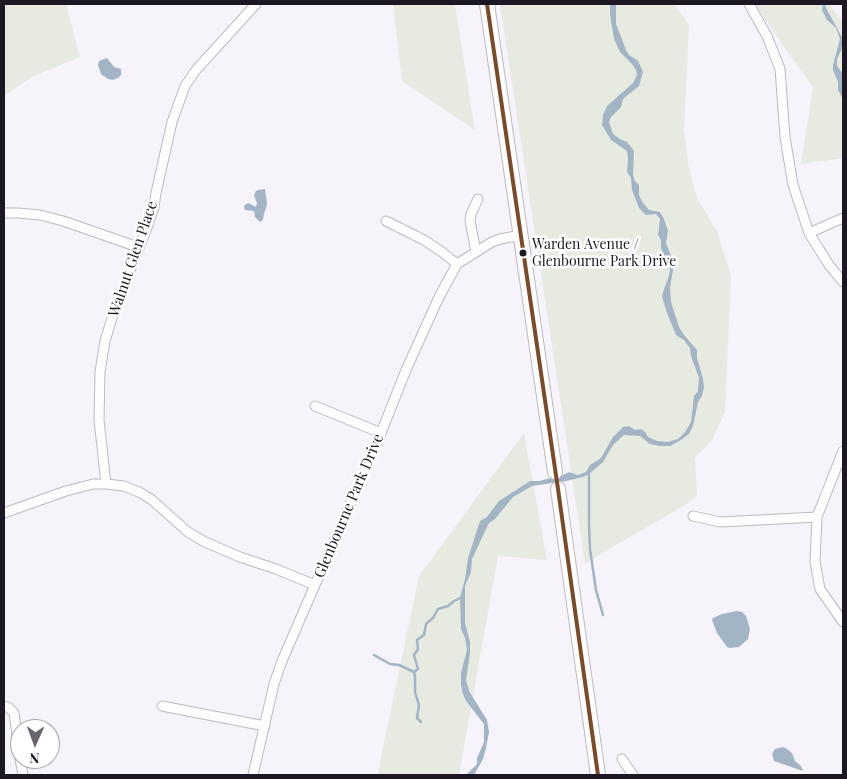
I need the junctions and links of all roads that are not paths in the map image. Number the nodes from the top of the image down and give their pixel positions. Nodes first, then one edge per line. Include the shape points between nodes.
1 (256, 4) edge
2 (487, 4) edge
3 (749, 4) edge
4 (478, 199) dead end
5 (4, 213) edge
6 (843, 218) edge
7 (386, 220) dead end
8 (809, 233) junction
9 (521, 235) junction
10 (138, 247) junction
11 (476, 252) junction
12 (457, 264) junction
13 (843, 282) edge
14 (315, 406) dead end
15 (381, 433) junction
16 (843, 451) edge
17 (555, 472) dead end
18 (106, 484) junction
19 (558, 489) dead end
20 (4, 513) edge
21 (693, 516) dead end
22 (817, 517) junction
23 (315, 585) junction
24 (843, 622) edge
25 (4, 706) edge
26 (162, 706) dead end
27 (15, 719) edge
28 (265, 726) junction
29 (622, 759) dead end
30 (253, 775) edge
31 (598, 775) edge
32 (633, 775) edge

1 - 10 street, Walnut Glen Place via 185,86 172,122 154,207
2 - 9 main road
3 - 8 street via 767,36 780,70 785,137 793,185
4 - 11 street via 470,220
5 - 10 street via 40,215
6 - 8 street
7 - 12 street via 424,240
8 - 13 street
9 - 11 street, Glenbourne Park Drive via 500,239
9 - 17 main road
10 - 18 street, Walnut Glen Place via 115,308 100,372 100,420
11 - 12 street, Glenbourne Park Drive
12 - 15 street, Glenbourne Park Drive via 406,370
14 - 15 street
15 - 23 street, Glenbourne Park Drive
16 - 22 street
18 - 20 street via 66,491
18 - 23 street via 124,486 140,493 188,532 212,545
19 - 31 main road
21 - 22 street via 720,522
22 - 24 street via 814,562 820,589
23 - 28 street, Glenbourne Park Drive via 282,661
25 - 27 street via 12,709
26 - 28 street
28 - 30 street, Glenbourne Park Drive
29 - 32 street

